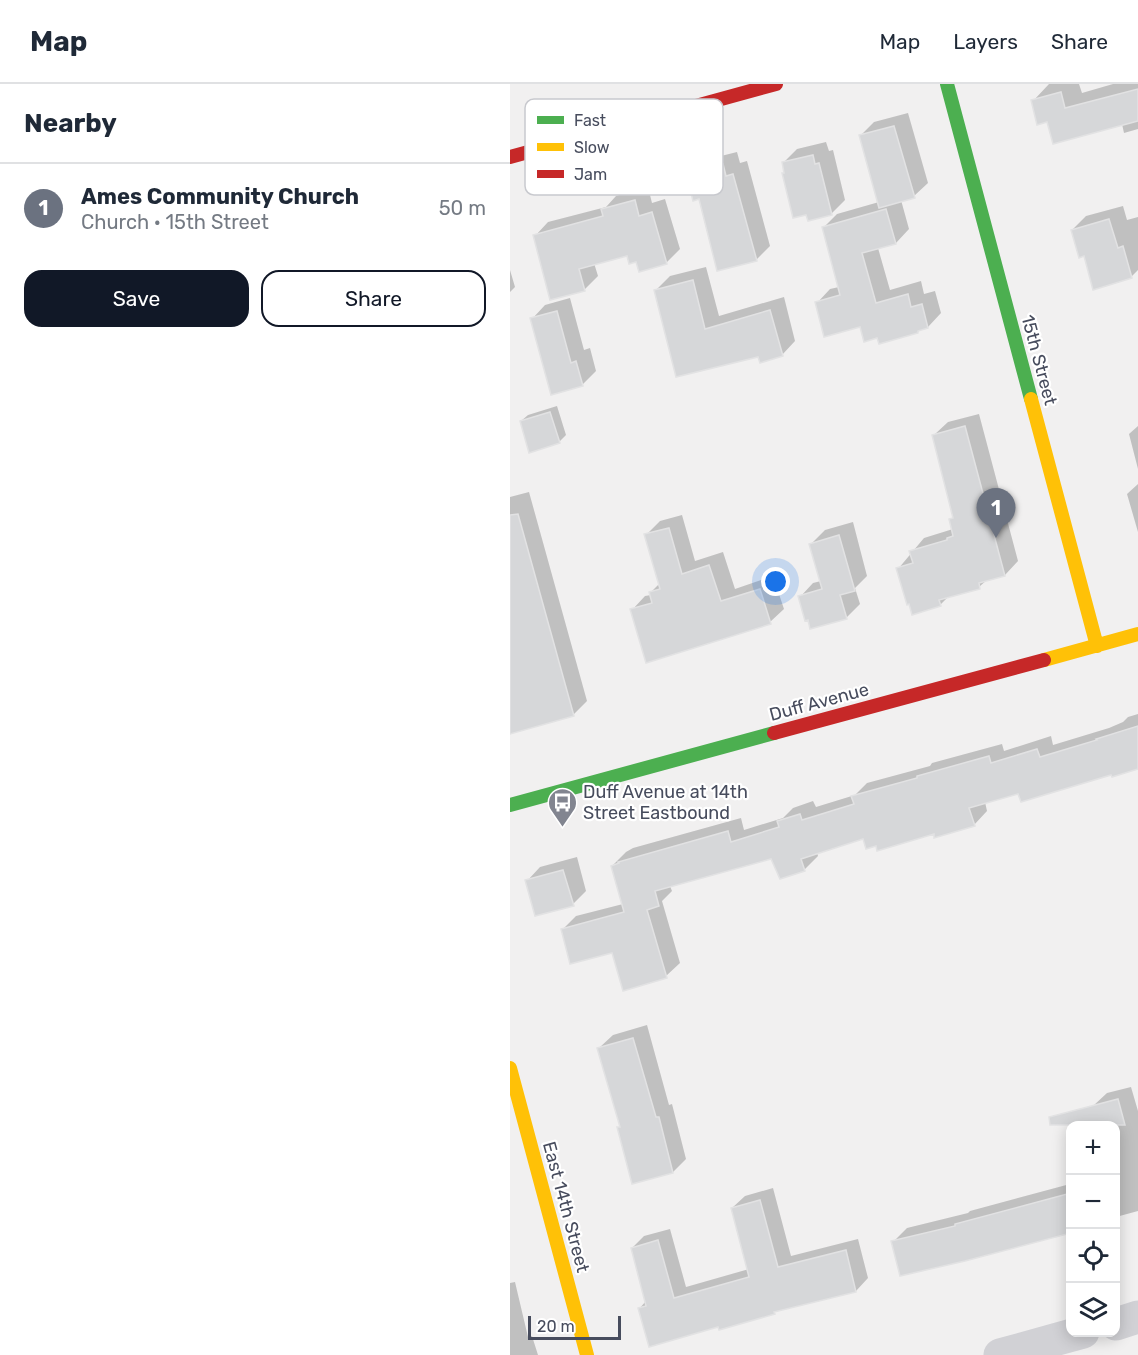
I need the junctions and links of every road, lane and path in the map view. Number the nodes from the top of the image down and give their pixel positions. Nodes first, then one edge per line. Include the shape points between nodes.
1 (776, 84) edge
2 (947, 84) edge
3 (721, 99) edge
4 (525, 153) edge
5 (510, 157) edge
6 (1138, 634) edge
7 (1097, 646) junction
8 (510, 805) edge
9 (510, 1068) edge
10 (1138, 1317) edge
11 (1120, 1323) edge
12 (1066, 1337) edge
13 (587, 1355) edge
14 (1000, 1355) edge

1 - 3 street
2 - 7 street, 15th Street
4 - 5 street
6 - 7 street, Duff Avenue
7 - 8 street, Duff Avenue
9 - 13 street, East 14th Street
10 - 11 street
12 - 14 street

